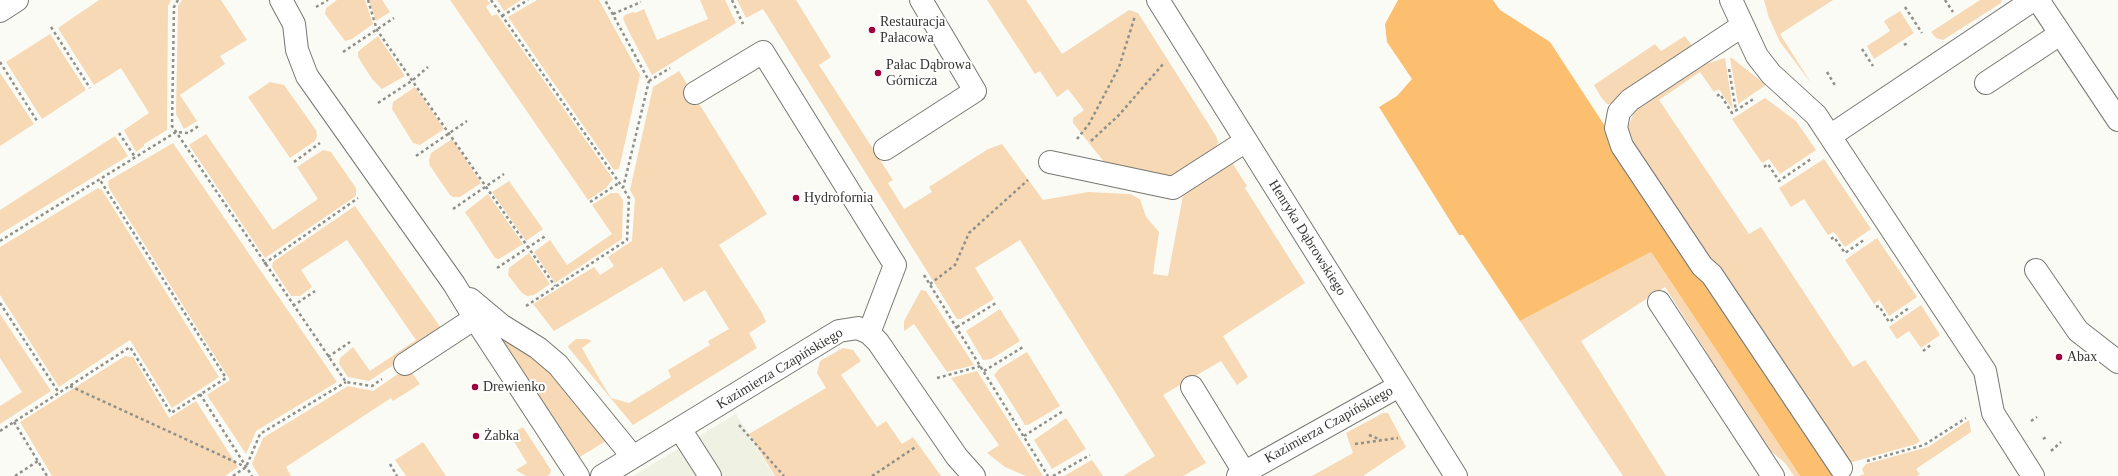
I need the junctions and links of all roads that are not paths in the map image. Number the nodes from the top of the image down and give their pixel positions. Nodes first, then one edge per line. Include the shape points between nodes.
1 (17, 0) edge
2 (281, 0) edge
3 (921, 0) edge
4 (1158, 0) edge
5 (1731, 0) edge
6 (2033, 0) edge
7 (2038, 0) edge
8 (0, 11) edge
9 (1742, 26) junction
10 (2060, 34) junction
11 (1986, 83) dead end
12 (695, 93) dead end
13 (2118, 120) edge
14 (1830, 136) junction
15 (1246, 141) junction
16 (885, 149) dead end
17 (1050, 162) road end
18 (2036, 270) dead end
19 (454, 284) junction
20 (1659, 302) dead end
21 (475, 318) junction
22 (869, 333) junction
23 (2118, 362) edge
24 (406, 364) road end
25 (1399, 386) junction
26 (1192, 387) dead end
27 (680, 429) junction
28 (633, 457) junction
29 (1841, 468) road end
30 (1241, 474) edge
31 (578, 476) edge
32 (602, 476) edge
33 (710, 476) edge
34 (974, 476) edge
35 (1456, 476) edge
36 (1773, 476) edge
37 (2034, 476) edge

1 - 8 street
2 - 19 street via 294,24 298,50 307,76
3 - 16 street via 975,91
4 - 15 street, Henryka Dąbrowskiego
5 - 9 street
6 - 14 street
7 - 10 street
9 - 14 street via 1757,56 1771,74 1816,115
9 - 29 street via 1630,100 1619,112 1616,128 1622,146
10 - 11 street
10 - 13 street
12 - 22 street via 763,52 895,265
14 - 37 street via 1985,371 1990,403 1997,422
15 - 17 street via 1173,188
15 - 25 street, Henryka Dąbrowskiego
18 - 23 street via 2078,331
19 - 21 street
19 - 28 street via 501,325 538,348 558,365
20 - 36 street
21 - 24 street
21 - 31 street
22 - 27 street, Kazimierza Czapińskiego via 858,328 839,332
22 - 34 street via 878,342 957,457
25 - 30 street, Kazimierza Czapińskiego
25 - 35 street, Henryka Dąbrowskiego
26 - 30 street
27 - 28 street, Kazimierza Czapińskiego
27 - 33 street
28 - 32 street, Kazimierza Czapińskiego

